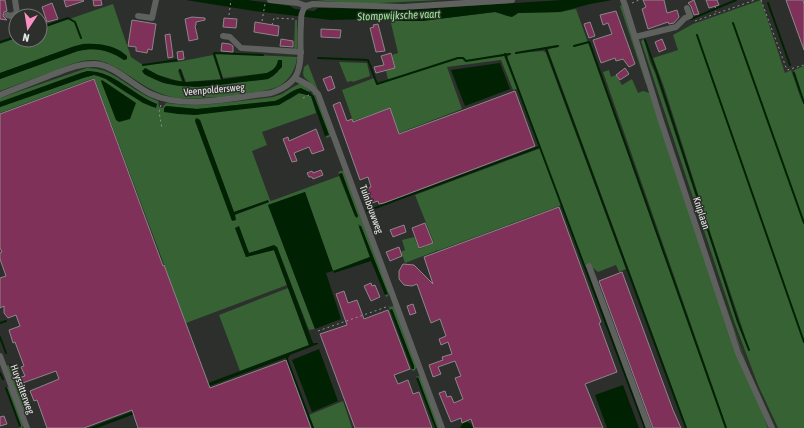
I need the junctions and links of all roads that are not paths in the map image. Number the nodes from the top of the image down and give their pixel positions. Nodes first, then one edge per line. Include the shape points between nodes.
1 (15, 0) edge
2 (156, 0) edge
3 (512, 0) edge
4 (268, 1) edge
5 (624, 2) edge
6 (304, 7) junction
7 (687, 8) dead end
8 (7, 15) dead end
9 (138, 16) dead end
10 (223, 36) dead end
11 (635, 37) junction
12 (301, 52) junction
13 (295, 78) junction
14 (0, 94) edge
15 (589, 266) dead end
16 (0, 356) edge
17 (27, 428) edge
18 (442, 428) edge
19 (649, 428) edge
20 (772, 428) edge

1 - 8 street via 17,13
2 - 9 street via 152,18
3 - 6 street via 403,6 312,4
4 - 6 street via 298,3
5 - 11 street, Kniplaan
6 - 12 street via 299,40
7 - 11 street via 690,16 684,18 676,27
10 - 12 street via 230,37 241,48
11 - 20 street, Kniplaan via 738,353
12 - 13 street
13 - 14 street, Veenpoldersweg via 281,90 271,93 185,102 163,98 141,89 110,68 97,64 62,71
13 - 18 street, Tuinbouwweg via 318,94
15 - 19 street
16 - 17 street, Huyssitterweg

